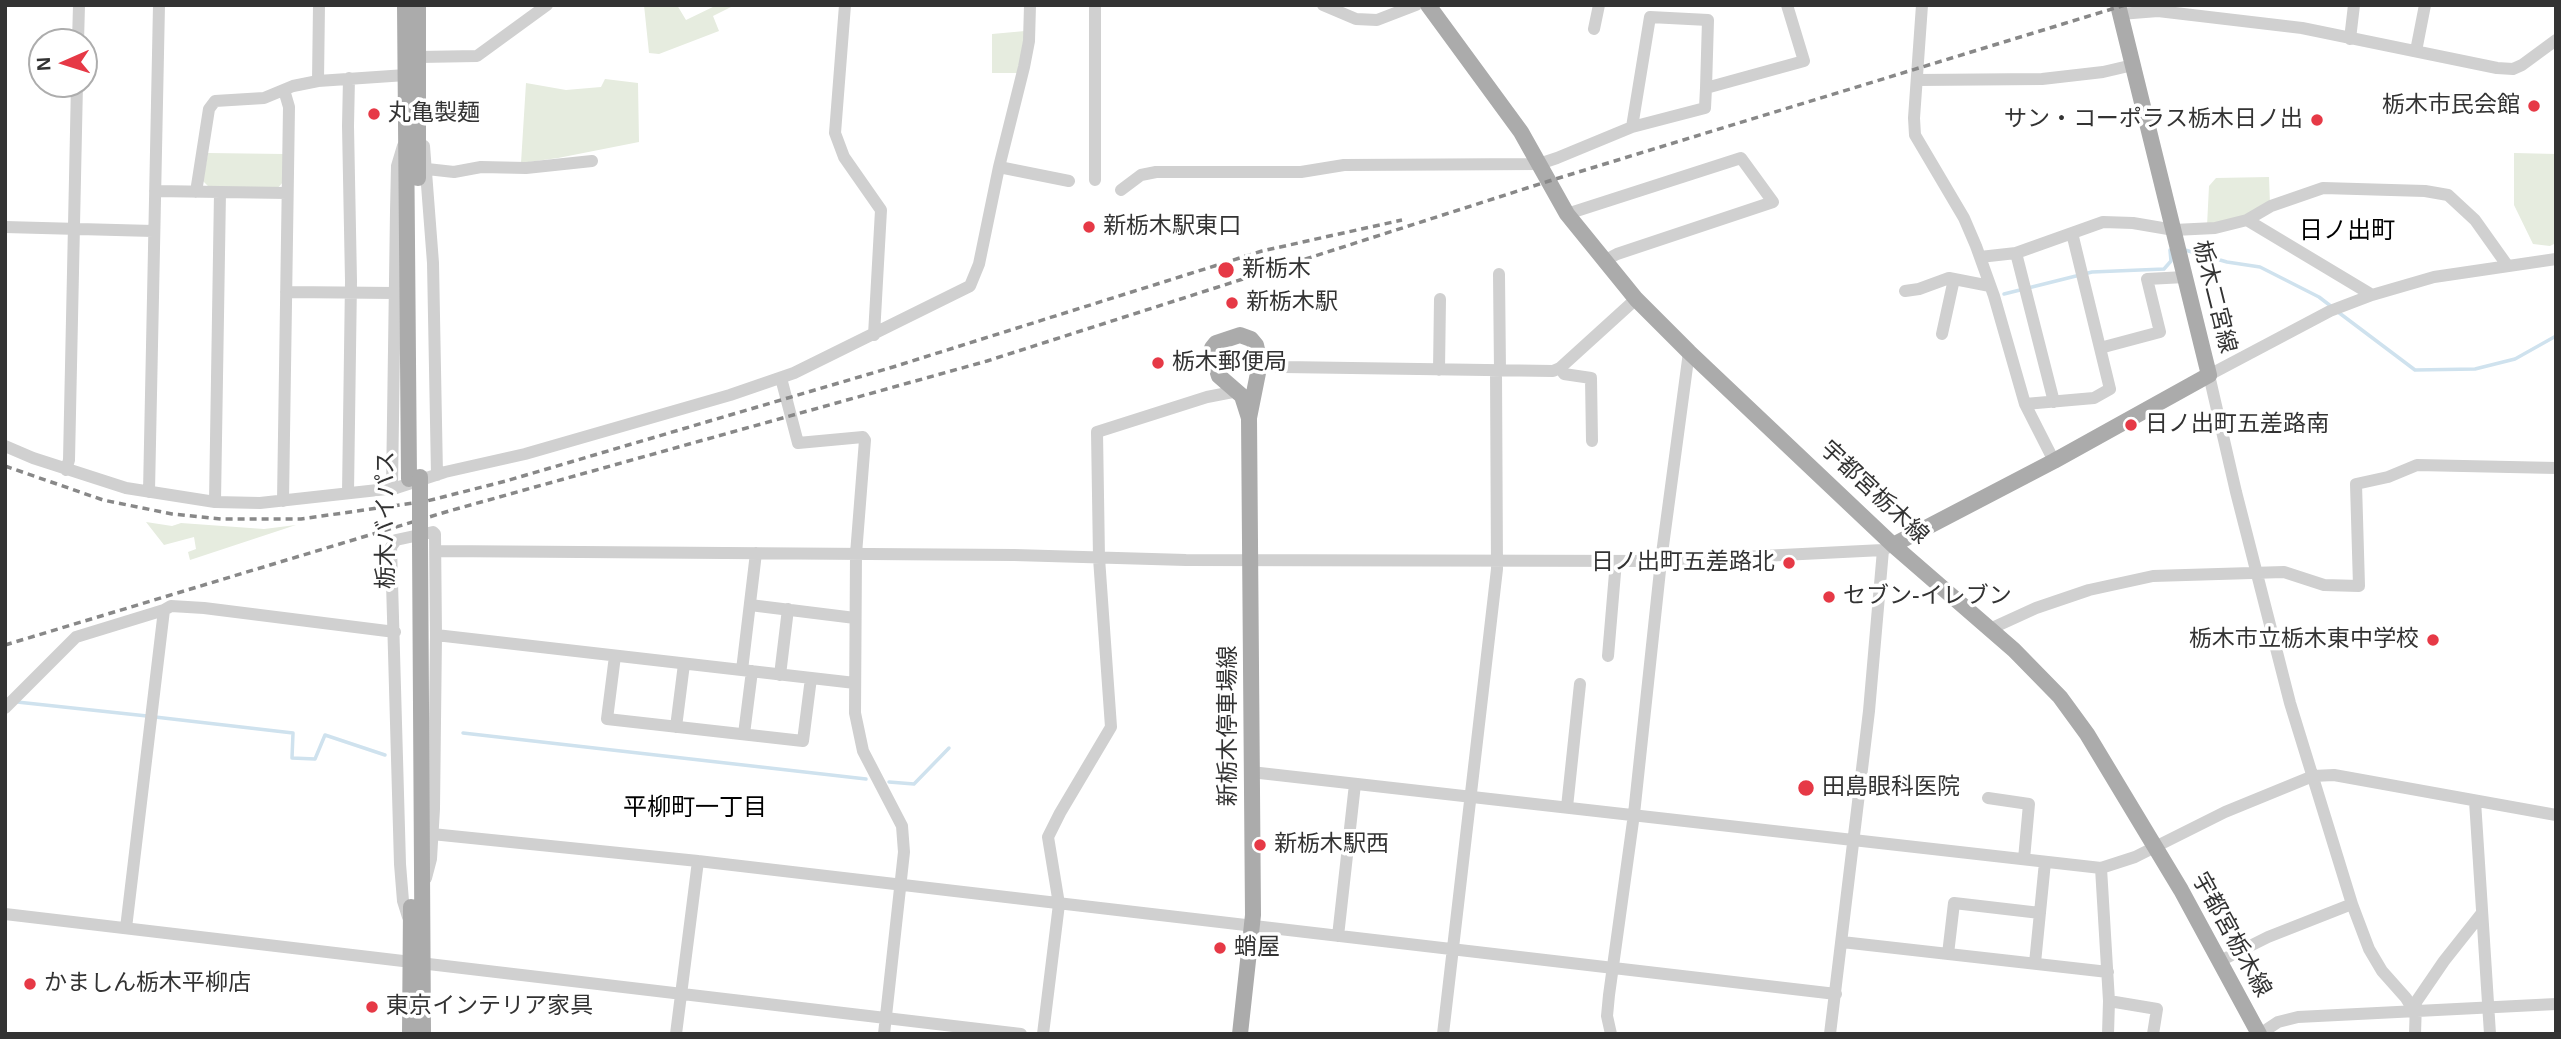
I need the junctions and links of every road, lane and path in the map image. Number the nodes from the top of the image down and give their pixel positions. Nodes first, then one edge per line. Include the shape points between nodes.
1 (79, 5) edge
2 (159, 5) edge
3 (319, 5) edge
4 (405, 5) edge
5 (418, 5) edge
6 (547, 5) edge
7 (845, 5) edge
8 (1030, 5) edge
9 (1095, 5) edge
10 (1323, 5) edge
11 (1416, 5) edge
12 (1428, 5) edge
13 (1599, 5) edge
14 (1787, 5) edge
15 (1922, 5) edge
16 (2354, 5) edge
17 (2425, 5) edge
18 (2119, 9) edge
19 (78, 28) edge
20 (1594, 29) dead end
21 (2350, 39) junction
22 (2556, 40) edge
23 (2416, 51) junction
24 (419, 57) junction
25 (2133, 65) junction
26 (406, 75) junction
27 (349, 78) junction
28 (1917, 80) junction
29 (318, 81) junction
30 (1706, 88) junction
31 (284, 90) junction
32 (77, 98) edge
33 (1632, 127) junction
34 (413, 130) junction
35 (592, 160) dead end
36 (1539, 163) junction
37 (999, 167) junction
38 (427, 169) junction
39 (1095, 180) dead end
40 (1069, 181) dead end
41 (1121, 190) dead end
42 (155, 191) junction
43 (197, 192) junction
44 (220, 192) junction
45 (288, 193) junction
46 (1567, 214) junction
47 (2247, 220) junction
48 (5, 227) edge
49 (74, 229) junction
50 (153, 231) junction
51 (2072, 233) junction
52 (2177, 243) junction
53 (2016, 253) junction
54 (1980, 257) junction
55 (2556, 259) edge
56 (1604, 261) junction
57 (2507, 265) junction
58 (1499, 274) dead end
59 (2185, 277) junction
60 (1954, 279) junction
61 (1990, 286) junction
62 (1905, 290) dead end
63 (286, 292) junction
64 (351, 293) junction
65 (395, 293) junction
66 (2372, 295) junction
67 (1440, 299) dead end
68 (1636, 299) junction
69 (1942, 334) dead end
70 (874, 335) junction
71 (2100, 348) junction
72 (1689, 352) junction
73 (1259, 357) junction
74 (1284, 367) junction
75 (1560, 368) junction
76 (1439, 370) junction
77 (1498, 371) junction
78 (2209, 375) junction
79 (1219, 376) junction
80 (781, 378) junction
81 (1256, 384) junction
82 (1238, 391) junction
83 (1207, 397) junction
84 (2054, 402) junction
85 (2025, 404) junction
86 (1249, 418) junction
87 (1592, 441) dead end
88 (5, 446) edge
89 (2054, 461) junction
90 (2556, 468) edge
91 (66, 470) junction
92 (437, 475) junction
93 (392, 488) junction
94 (149, 492) junction
95 (348, 493) junction
96 (283, 501) junction
97 (215, 502) junction
98 (415, 543) junction
99 (1888, 548) junction
100 (436, 551) junction
101 (756, 553) junction
102 (856, 554) junction
103 (1098, 558) junction
104 (1251, 559) junction
105 (1498, 560) junction
106 (1616, 561) junction
107 (1661, 561) junction
108 (2256, 573) junction
109 (750, 605) junction
110 (164, 610) junction
111 (788, 610) junction
112 (855, 618) junction
113 (1990, 628) junction
114 (395, 632) junction
115 (436, 635) junction
116 (615, 656) junction
117 (1608, 656) dead end
118 (684, 664) junction
119 (747, 671) junction
120 (780, 675) junction
121 (811, 678) junction
122 (855, 683) junction
123 (1580, 684) dead end
124 (5, 708) edge
125 (676, 727) junction
126 (744, 734) junction
127 (1251, 772) junction
128 (2313, 776) junction
129 (1355, 784) junction
130 (1472, 797) junction
131 (1988, 798) dead end
132 (2474, 802) junction
133 (1567, 807) junction
134 (1634, 814) junction
135 (2556, 816) edge
136 (427, 833) junction
137 (1854, 840) junction
138 (2156, 847) junction
139 (2024, 859) junction
140 (698, 862) junction
141 (2045, 862) junction
142 (2101, 868) junction
143 (901, 886) junction
144 (1059, 904) junction
145 (2352, 904) junction
146 (2040, 913) junction
147 (2482, 913) junction
148 (5, 914) edge
149 (410, 926) junction
150 (1252, 927) junction
151 (126, 928) junction
152 (1338, 936) junction
153 (1842, 942) junction
154 (1454, 949) junction
155 (1948, 954) junction
156 (2220, 961) junction
157 (416, 963) junction
158 (2035, 963) junction
159 (1614, 966) junction
160 (2108, 972) junction
161 (681, 994) junction
162 (1836, 994) junction
163 (2109, 1000) junction
164 (2556, 1004) edge
165 (2488, 1006) junction
166 (2414, 1011) junction
167 (886, 1018) junction
168 (410, 1034) edge
169 (423, 1034) edge
170 (676, 1034) edge
171 (884, 1034) edge
172 (1021, 1034) edge
173 (1043, 1034) edge
174 (1240, 1034) edge
175 (1443, 1034) edge
176 (1611, 1034) edge
177 (1830, 1034) edge
178 (2108, 1034) edge
179 (2153, 1034) edge
180 (2259, 1034) edge
181 (2415, 1034) edge
182 (2490, 1034) edge

1 - 19 street
2 - 42 street
3 - 29 street
4 - 26 main road, 栃木バイパス
5 - 24 main road, 栃木バイパス
6 - 24 street via 477,56
7 - 70 street via 835,133 844,157 881,210
8 - 37 street via 1024,67
9 - 39 street
10 - 11 street via 1356,19 1377,20
12 - 36 main road, 宇都宮栃木線
13 - 20 street
14 - 30 street via 1804,61
15 - 28 street
16 - 21 street
17 - 23 street
18 - 21 street via 2302,28
18 - 25 main road, 栃木二宮線
21 - 23 street
22 - 23 street via 2513,69
24 - 34 main road, 栃木バイパス
25 - 28 street via 2042,79
25 - 52 main road, 栃木二宮線
26 - 27 street
26 - 34 main road, 栃木バイパス
27 - 29 street
27 - 64 street
28 - 54 street via 1915,135 1964,218
29 - 31 street
30 - 33 street via 1705,108
30 - 33 street via 1708,20 1650,17
31 - 43 street via 268,97 210,105
31 - 45 street via 289,107
32 - 49 street
33 - 36 street
34 - 38 street
34 - 65 street via 397,166
34 - 98 main road, 栃木バイパス, bridge
35 - 38 street via 454,172
36 - 41 street via 1156,172 1141,175
36 - 46 main road, 宇都宮栃木線
37 - 40 street
37 - 70 street via 974,280 967,290 951,291
38 - 92 street
42 - 43 street
42 - 50 street
43 - 44 street
44 - 45 street
44 - 97 street
45 - 63 street
46 - 56 main road, 宇都宮栃木線
46 - 56 street via 1741,158 1773,202
47 - 52 street
47 - 57 street via 2323,188 2435,191 2448,195 2475,220
47 - 66 street
48 - 49 street
49 - 50 street
49 - 91 street
50 - 94 street
51 - 52 street via 2103,222 2133,223
51 - 53 street
51 - 71 street
52 - 59 main road, 栃木二宮線
53 - 54 street
53 - 84 street
54 - 61 street
55 - 57 street
56 - 68 main road, 宇都宮栃木線
57 - 66 street via 2434,277
58 - 77 street
59 - 71 street via 2147,279 2160,332
59 - 78 main road, 栃木二宮線
60 - 61 street
60 - 62 street
60 - 69 street
61 - 85 street
63 - 64 street
63 - 96 street
64 - 65 street
64 - 95 street
65 - 93 street
66 - 78 street
67 - 76 street
68 - 72 main road, 宇都宮栃木線
68 - 75 street
70 - 80 street
71 - 84 street via 2110,389 2094,397
72 - 99 main road, 宇都宮栃木線
72 - 107 street
73 - 74 street
73 - 79 main road via 1256,345 1245,335 1220,340 1212,353
73 - 81 main road
74 - 76 street
74 - 81 street
75 - 77 street
75 - 87 street via 1564,374 1591,378
76 - 77 street
77 - 105 street
78 - 89 main road, 栃木二宮線
78 - 108 street
79 - 82 main road
79 - 83 street via 1216,390
80 - 92 street via 525,454
80 - 102 street via 798,443 863,437
81 - 86 main road
82 - 83 street
82 - 86 main road
83 - 103 street via 1097,432
84 - 85 street
85 - 89 street
86 - 104 main road, 新栃木停車場線
88 - 91 street
89 - 99 main road, 栃木二宮線
90 - 108 street via 2417,465 2356,484 2359,586 2324,585 2284,572
91 - 94 street
92 - 93 street
93 - 95 street
94 - 97 street
95 - 96 street
96 - 97 street
98 - 136 main road, 栃木バイパス
98 - 149 main road, 栃木バイパス
99 - 107 street
99 - 113 main road, 宇都宮栃木線
99 - 137 street
100 - 101 street
100 - 114 street via 433,532 393,542
100 - 115 street
101 - 102 street
101 - 109 street
102 - 103 street
102 - 112 street
103 - 104 street
103 - 144 street via 1111,727 1048,837
104 - 105 street
104 - 127 main road, 新栃木停車場線
105 - 106 street
105 - 130 street
106 - 107 street
106 - 117 street
107 - 134 street
108 - 113 street via 2153,576 2089,590
108 - 128 street
109 - 111 street
109 - 119 street
110 - 114 street via 171,606 204,608
110 - 124 street via 76,637
110 - 151 street
111 - 112 street
111 - 120 street
112 - 122 street
113 - 138 main road, 宇都宮栃木線 via 2060,697
114 - 149 street via 400,864
115 - 116 street
115 - 136 street
116 - 118 street
116 - 125 street via 607,719
118 - 119 street
118 - 125 street
119 - 120 street
119 - 126 street
120 - 121 street
121 - 122 street
121 - 126 street via 803,741
122 - 143 street via 863,751 902,826
123 - 133 street
125 - 126 street
127 - 129 street
127 - 150 main road, 新栃木停車場線
128 - 132 street via 2334,775
128 - 138 street
128 - 145 street
129 - 130 street
129 - 152 street
130 - 133 street
130 - 154 street
131 - 139 street via 2029,804
132 - 135 street
132 - 147 street
133 - 134 street
134 - 137 street
134 - 159 street
136 - 140 street
136 - 157 main road, 栃木バイパス
137 - 139 street
137 - 153 street
138 - 142 street
138 - 156 main road, 宇都宮栃木線
139 - 141 street
140 - 143 street
140 - 161 street
141 - 142 street
141 - 146 street
142 - 160 street
143 - 144 street
143 - 167 street
144 - 150 street
144 - 173 street
145 - 156 street
145 - 166 street via 2369,949
146 - 155 street via 1954,903
146 - 158 street
147 - 165 street
147 - 166 street via 2444,961
148 - 151 street
149 - 157 main road, 栃木バイパス
150 - 152 street
150 - 174 main road, 新栃木停車場線
151 - 157 street
152 - 154 street
153 - 155 street
153 - 162 street
154 - 159 street
154 - 175 street
155 - 158 street
156 - 180 main road, 宇都宮栃木線
157 - 161 street
157 - 168 main road, 栃木バイパス
157 - 169 main road, 栃木バイパス
158 - 160 street
159 - 162 street
159 - 176 street via 1607,1016
160 - 163 street
161 - 167 street
161 - 170 street
162 - 177 street
163 - 178 street
163 - 179 street via 2157,1009
164 - 165 street
165 - 166 street
165 - 182 street
166 - 180 street via 2298,1017
166 - 181 street
167 - 171 street
167 - 172 street

